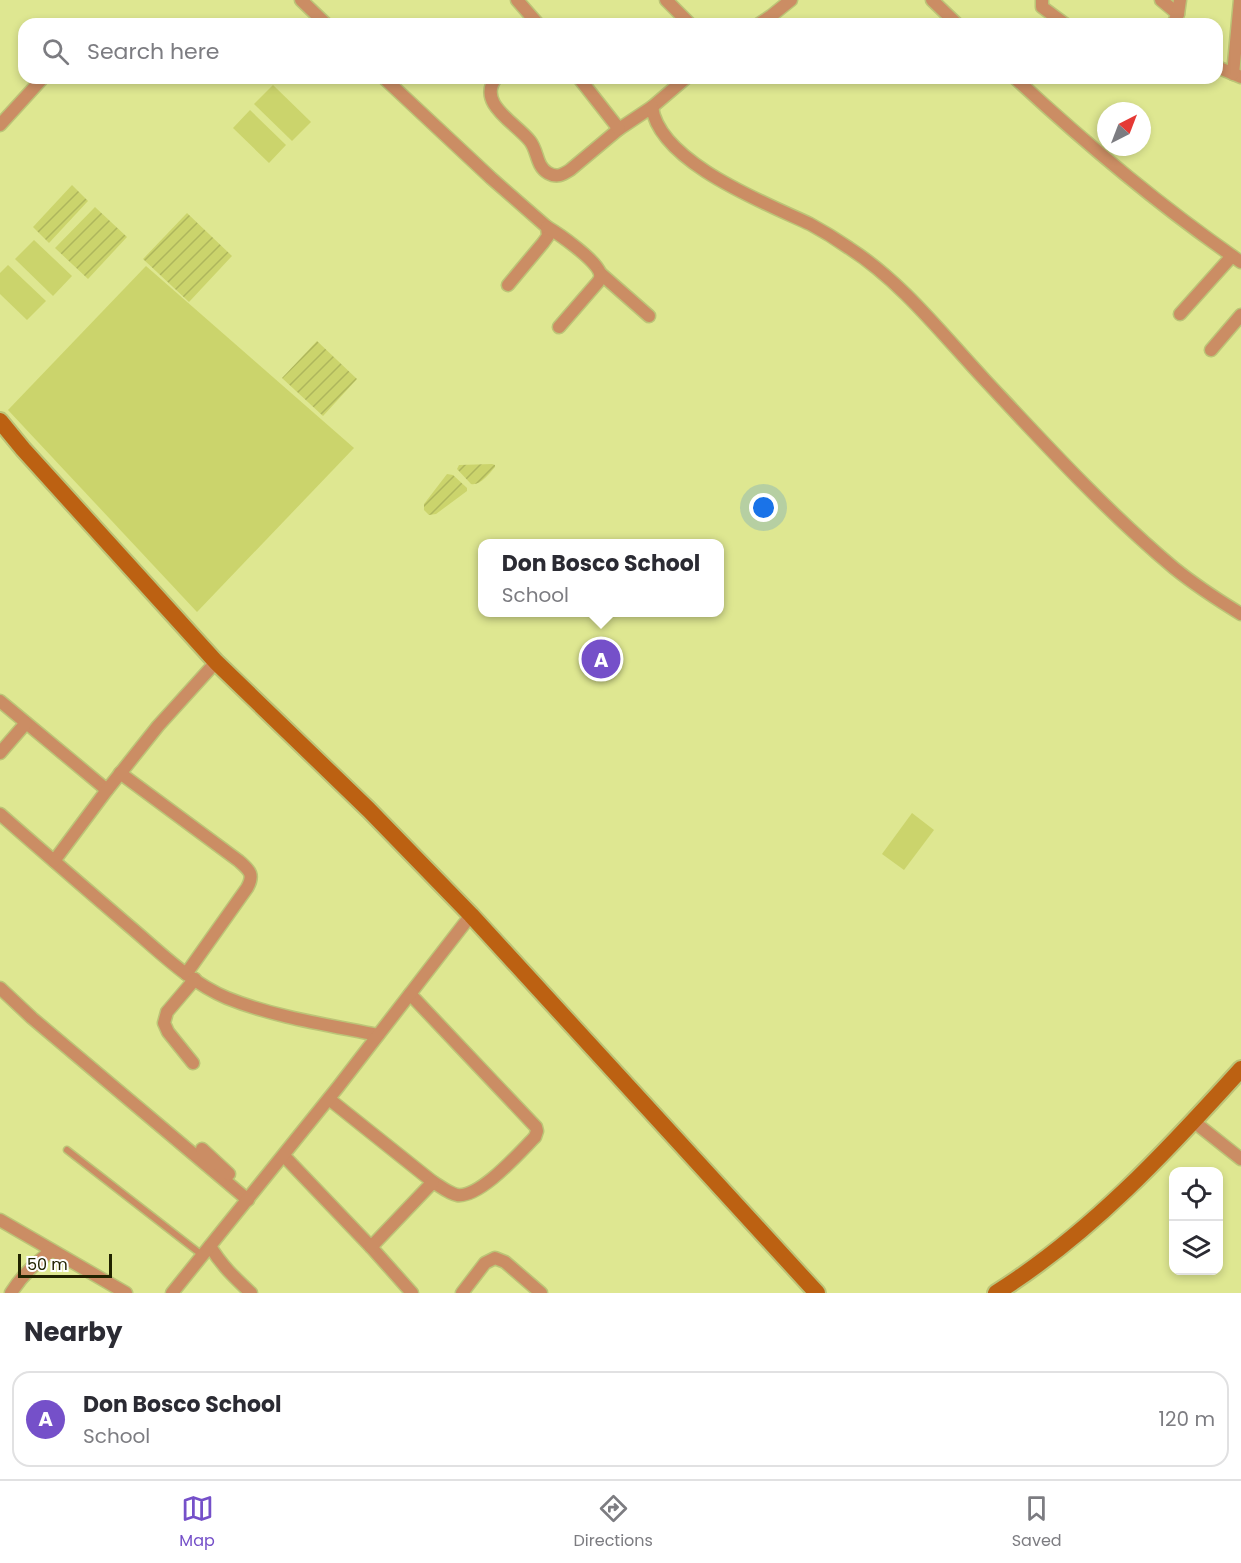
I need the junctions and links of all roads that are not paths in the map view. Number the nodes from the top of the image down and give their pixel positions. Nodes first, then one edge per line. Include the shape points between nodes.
1 (301, 0) edge
2 (517, 0) edge
3 (666, 0) edge
4 (791, 0) edge
5 (932, 0) edge
6 (1042, 0) edge
7 (1161, 0) edge
8 (1180, 0) edge
9 (1240, 0) edge
10 (320, 18) edge
11 (533, 18) edge
12 (684, 18) edge
13 (768, 18) edge
14 (951, 18) edge
15 (1057, 18) edge
16 (1175, 18) edge
17 (1176, 18) edge
18 (1223, 69) edge
19 (1237, 75) edge
20 (37, 84) edge
21 (390, 84) edge
22 (491, 84) edge
23 (584, 84) edge
24 (679, 84) edge
25 (1022, 84) edge
26 (652, 107) junction
27 (0, 125) edge
28 (619, 129) junction
29 (547, 227) junction
30 (1237, 259) edge
31 (600, 273) junction
32 (508, 285) dead end
33 (1180, 314) dead end
34 (1241, 315) edge
35 (649, 316) dead end
36 (559, 327) dead end
37 (1211, 350) dead end
38 (0, 421) edge
39 (1241, 614) edge
40 (216, 662) junction
41 (0, 701) edge
42 (26, 723) junction
43 (0, 753) edge
44 (120, 774) junction
45 (107, 790) junction
46 (0, 814) edge
47 (54, 861) junction
48 (471, 915) junction
49 (190, 977) junction
50 (0, 988) edge
51 (410, 994) junction
52 (378, 1035) junction
53 (193, 1063) dead end
54 (1241, 1069) edge
55 (329, 1099) junction
56 (1193, 1121) junction
57 (202, 1149) dead end
58 (68, 1150) dead end
59 (284, 1156) junction
60 (1241, 1159) edge
61 (432, 1182) junction
62 (250, 1197) junction
63 (0, 1220) edge
64 (371, 1247) junction
65 (51, 1251) junction
66 (206, 1251) junction
67 (11, 1293) edge
68 (126, 1293) edge
69 (172, 1293) edge
70 (251, 1293) edge
71 (412, 1293) edge
72 (462, 1293) edge
73 (541, 1293) edge
74 (817, 1293) edge
75 (996, 1293) edge

1 - 10 street
2 - 11 street
3 - 12 street
4 - 13 street
5 - 14 street
6 - 15 street via 1042,7
7 - 16 street
8 - 17 street
9 - 19 street
18 - 19 street
20 - 27 street
21 - 29 street
22 - 28 street via 490,99 530,140 541,167 551,175 563,174
23 - 28 street
24 - 26 street
25 - 30 street via 1168,210
26 - 28 street
26 - 39 street via 664,136 705,172 812,226 876,267 1143,540 1175,569
29 - 31 street via 570,242
29 - 32 street via 548,236
30 - 33 street
31 - 35 street
31 - 36 street via 598,282
34 - 37 street
38 - 40 street
40 - 44 street
40 - 48 street
41 - 42 street
42 - 43 street
42 - 45 street
44 - 45 street
44 - 49 street via 251,874 247,888
45 - 47 street
46 - 47 street
47 - 49 street
48 - 51 street
48 - 74 street
49 - 52 street via 227,998 261,1009
49 - 53 street via 164,1023
50 - 62 street
51 - 52 street
51 - 61 street via 537,1131 496,1175 470,1194 458,1195
52 - 55 street
54 - 56 street
55 - 59 street
55 - 61 street
56 - 60 street
56 - 75 street via 1072,1237
57 - 62 street
58 - 66 lane
59 - 62 street
59 - 64 street
61 - 64 street
62 - 66 street
63 - 65 street
64 - 71 street
65 - 67 street via 28,1269
65 - 68 street
66 - 69 street
66 - 70 street
72 - 73 street via 486,1263 495,1258

